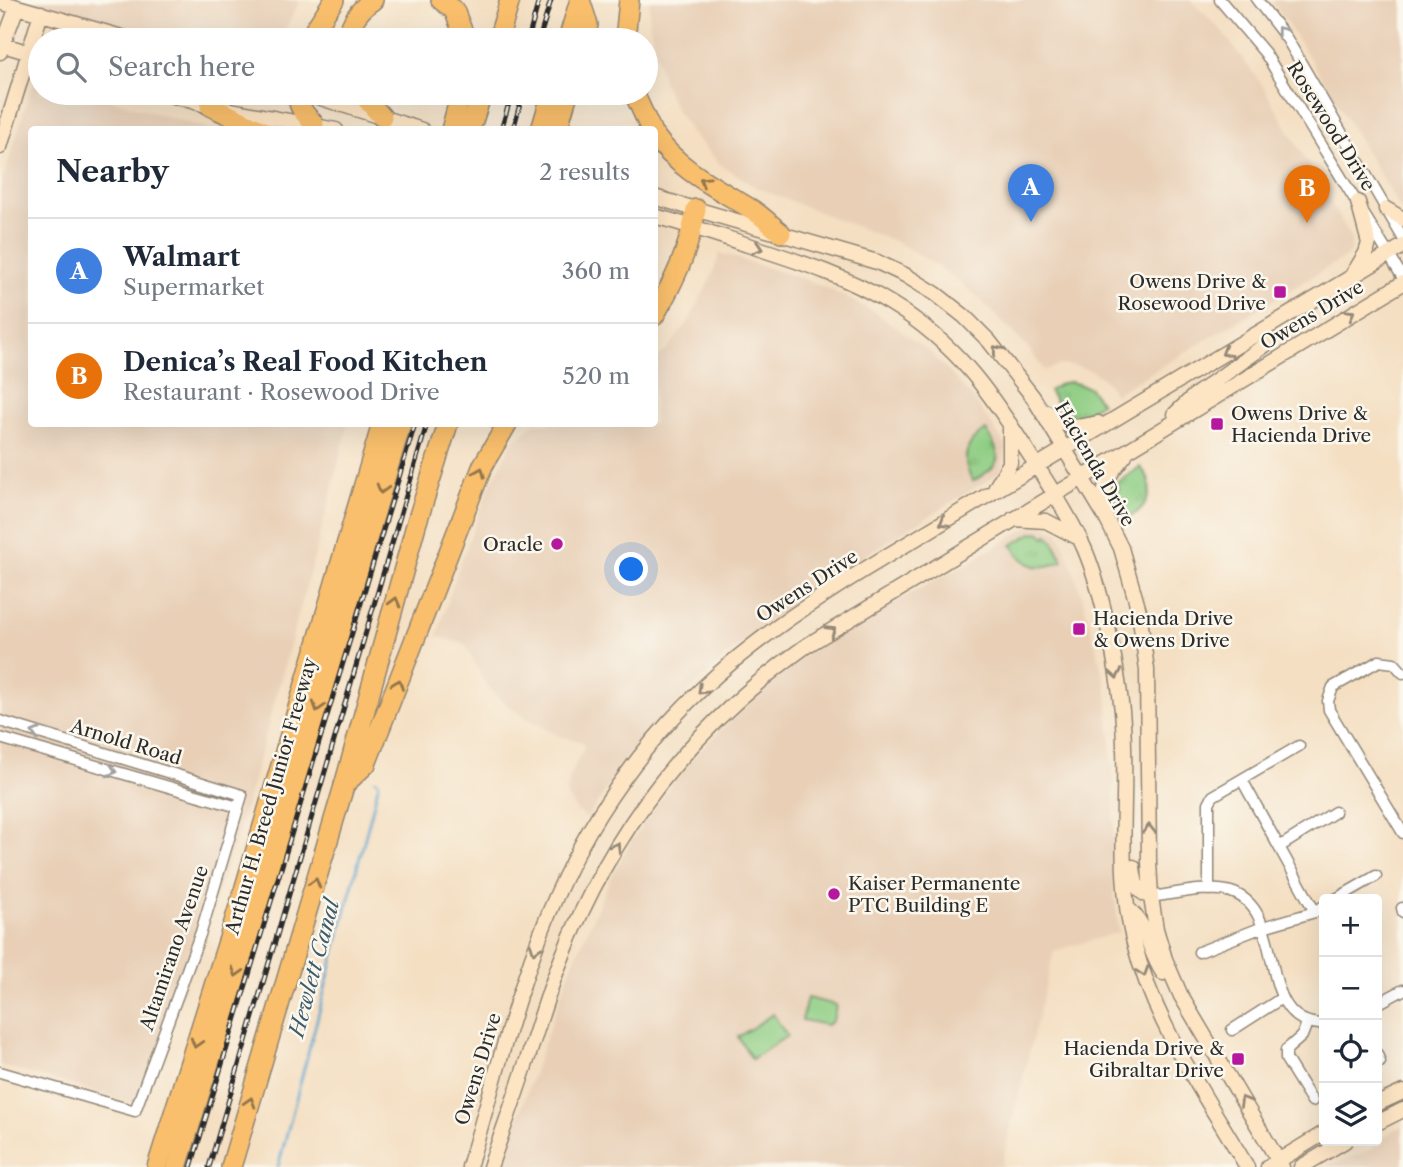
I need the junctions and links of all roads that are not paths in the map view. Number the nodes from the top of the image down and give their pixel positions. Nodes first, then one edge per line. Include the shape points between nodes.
1 (334, 0) edge
2 (373, 0) edge
3 (441, 0) edge
4 (510, 0) edge
5 (580, 0) edge
6 (629, 0) edge
7 (1220, 0) edge
8 (1257, 0) edge
9 (0, 2) edge
10 (16, 7) junction
11 (41, 13) junction
12 (39, 28) edge
13 (92, 28) edge
14 (316, 28) edge
15 (350, 28) edge
16 (461, 28) edge
17 (502, 28) edge
18 (572, 28) edge
19 (587, 28) edge
20 (626, 28) edge
21 (1, 47) edge
22 (28, 53) edge
23 (28, 73) edge
24 (206, 105) edge
25 (300, 105) edge
26 (344, 105) edge
27 (372, 105) edge
28 (458, 105) edge
29 (479, 105) edge
30 (548, 105) edge
31 (564, 105) edge
32 (640, 105) edge
33 (210, 106) junction
34 (382, 117) junction
35 (314, 124) junction
36 (252, 126) edge
37 (321, 126) edge
38 (411, 126) edge
39 (452, 126) edge
40 (473, 126) edge
41 (542, 126) edge
42 (558, 126) edge
43 (649, 126) edge
44 (658, 140) edge
45 (0, 147) edge
46 (658, 199) edge
47 (1358, 202) junction
48 (1386, 209) junction
49 (658, 216) edge
50 (695, 218) junction
51 (1403, 219) edge
52 (781, 233) junction
53 (1403, 238) edge
54 (1403, 246) edge
55 (1389, 255) junction
56 (1352, 277) junction
57 (1403, 280) edge
58 (658, 309) edge
59 (1265, 329) junction
60 (1038, 405) junction
61 (1114, 419) junction
62 (1010, 422) junction
63 (368, 427) edge
64 (381, 427) edge
65 (400, 427) edge
66 (447, 427) edge
67 (505, 427) edge
68 (1156, 432) junction
69 (1132, 447) junction
70 (1064, 448) junction
71 (1037, 465) junction
72 (365, 476) junction
73 (1082, 477) junction
74 (991, 494) junction
75 (1054, 494) junction
76 (1013, 519) junction
77 (1108, 523) junction
78 (1079, 538) junction
79 (1403, 673) edge
80 (0, 721) edge
81 (0, 738) edge
82 (1299, 746) dead end
83 (1242, 780) junction
84 (344, 786) junction
85 (242, 795) joint
86 (239, 807) junction
87 (1124, 810) junction
88 (1335, 813) dead end
89 (1403, 833) edge
90 (1279, 847) junction
91 (1376, 876) dead end
92 (1209, 890) junction
93 (1345, 894) edge
94 (1151, 897) junction
95 (1127, 907) junction
96 (1319, 907) edge
97 (1319, 909) edge
98 (1262, 927) junction
99 (1199, 952) dead end
100 (1403, 990) edge
101 (1181, 996) junction
102 (1282, 998) junction
103 (1382, 1001) edge
104 (1307, 1023) junction
105 (1319, 1024) edge
106 (1232, 1030) dead end
107 (0, 1072) edge
108 (1403, 1092) edge
109 (1312, 1101) dead end
110 (1382, 1102) edge
111 (1403, 1110) edge
112 (1382, 1120) edge
113 (1319, 1136) edge
114 (1337, 1146) edge
115 (1276, 1165) edge
116 (157, 1167) edge
117 (177, 1167) edge
118 (230, 1167) edge
119 (469, 1167) edge
120 (490, 1167) edge
121 (1247, 1167) edge
122 (1301, 1167) edge

1 - 14 highway
2 - 15 highway via 363,6
3 - 16 highway via 454,10
4 - 17 highway
5 - 18 highway
5 - 19 highway
6 - 20 highway
7 - 47 street, Rosewood Drive via 1265,53
48 -> 8 street, Rosewood Drive via 1287,39
9 - 10 main road
10 - 11 main road
10 - 21 main road
11 - 12 main road
11 - 13 main road
21 - 22 main road
23 - 45 main road
24 - 33 main road
25 - 35 highway
26 - 34 main road
27 - 34 highway
28 - 39 highway
29 - 40 highway
30 - 41 highway
31 - 42 highway
32 - 43 highway
33 - 35 main road
33 - 36 highway
34 - 38 main road
35 - 37 main road
52 -> 44 highway via 683,167
46 - 50 main road, Hacienda Drive
47 - 55 street, Rosewood Drive
47 - 56 main road via 1369,243
48 - 51 main road
48 - 53 street, Rosewood Drive
49 - 50 main road, Hacienda Drive
50 - 52 main road, Hacienda Drive
50 - 58 highway via 676,278
50 -> 62 main road, Hacienda Drive via 889,302 964,361
60 -> 52 main road, Hacienda Drive via 989,341 936,294 877,262
54 - 55 main road, Owens Drive
55 - 56 main road, Owens Drive
55 - 57 street, Rosewood Drive
56 - 59 main road, Owens Drive
68 -> 57 main road, Owens Drive
59 -> 61 main road, Owens Drive
59 - 68 main road via 1268,343 1194,396
60 - 61 main road via 1068,427
60 - 70 main road, Hacienda Drive
61 - 70 main road, Owens Drive
62 - 71 main road, Hacienda Drive
62 - 74 main road via 1010,463
63 - 72 highway
64 - 72 highway, Arthur H. Breed Junior Freeway
65 -> 117 highway
84 -> 66 highway
84 -> 67 highway via 366,764 483,465
68 - 69 main road, Owens Drive
69 - 73 main road, Owens Drive
69 - 77 main road via 1104,486
70 - 71 main road, Owens Drive
70 - 73 main road, Hacienda Drive
71 - 74 main road, Owens Drive
71 - 75 main road, Hacienda Drive
72 -> 116 highway, Arthur H. Breed Junior Freeway via 246,885
73 - 75 main road, Owens Drive
73 - 77 main road, Hacienda Drive
74 -> 119 main road, Owens Drive via 753,645 696,695 639,758 589,832 546,918
75 - 76 main road, Owens Drive
75 - 78 main road, Hacienda Drive
76 - 78 main road via 1046,521
120 -> 76 main road, Owens Drive via 546,999 575,928 607,861 669,770 715,719 774,668
94 -> 77 main road, Hacienda Drive via 1144,642 1132,579
78 -> 87 main road, Hacienda Drive via 1094,577 1116,671 1122,711
79 - 89 street via 1395,663 1379,661 1333,687 1328,701 1329,710
85 -> 80 street, Arnold Road
81 -> 86 street, Arnold Road
82 - 83 street
83 - 90 street
83 - 92 street via 1209,803
118 -> 84 highway
85 - 86 street, Altamirano Avenue
86 - 107 street, Altamirano Avenue via 201,932 135,1111
87 - 94 main road via 1135,884
87 - 95 main road, Hacienda Drive
88 - 90 street
90 - 96 street
91 - 93 street
92 - 94 street
92 - 98 street via 1230,891 1241,897 1255,908
94 - 101 main road, Hacienda Drive via 1165,959
95 - 101 main road via 1140,921 1159,968
95 -> 121 main road, Hacienda Drive via 1133,942 1159,1014
97 - 98 street
98 - 99 street
98 - 102 street
100 - 103 street
115 -> 101 main road, Hacienda Drive
102 - 104 street via 1296,1017
102 - 106 street
104 - 105 street
104 - 109 street via 1302,1036 1286,1051 1286,1059
108 - 110 main road
111 - 112 main road
113 - 115 main road
114 - 122 main road

